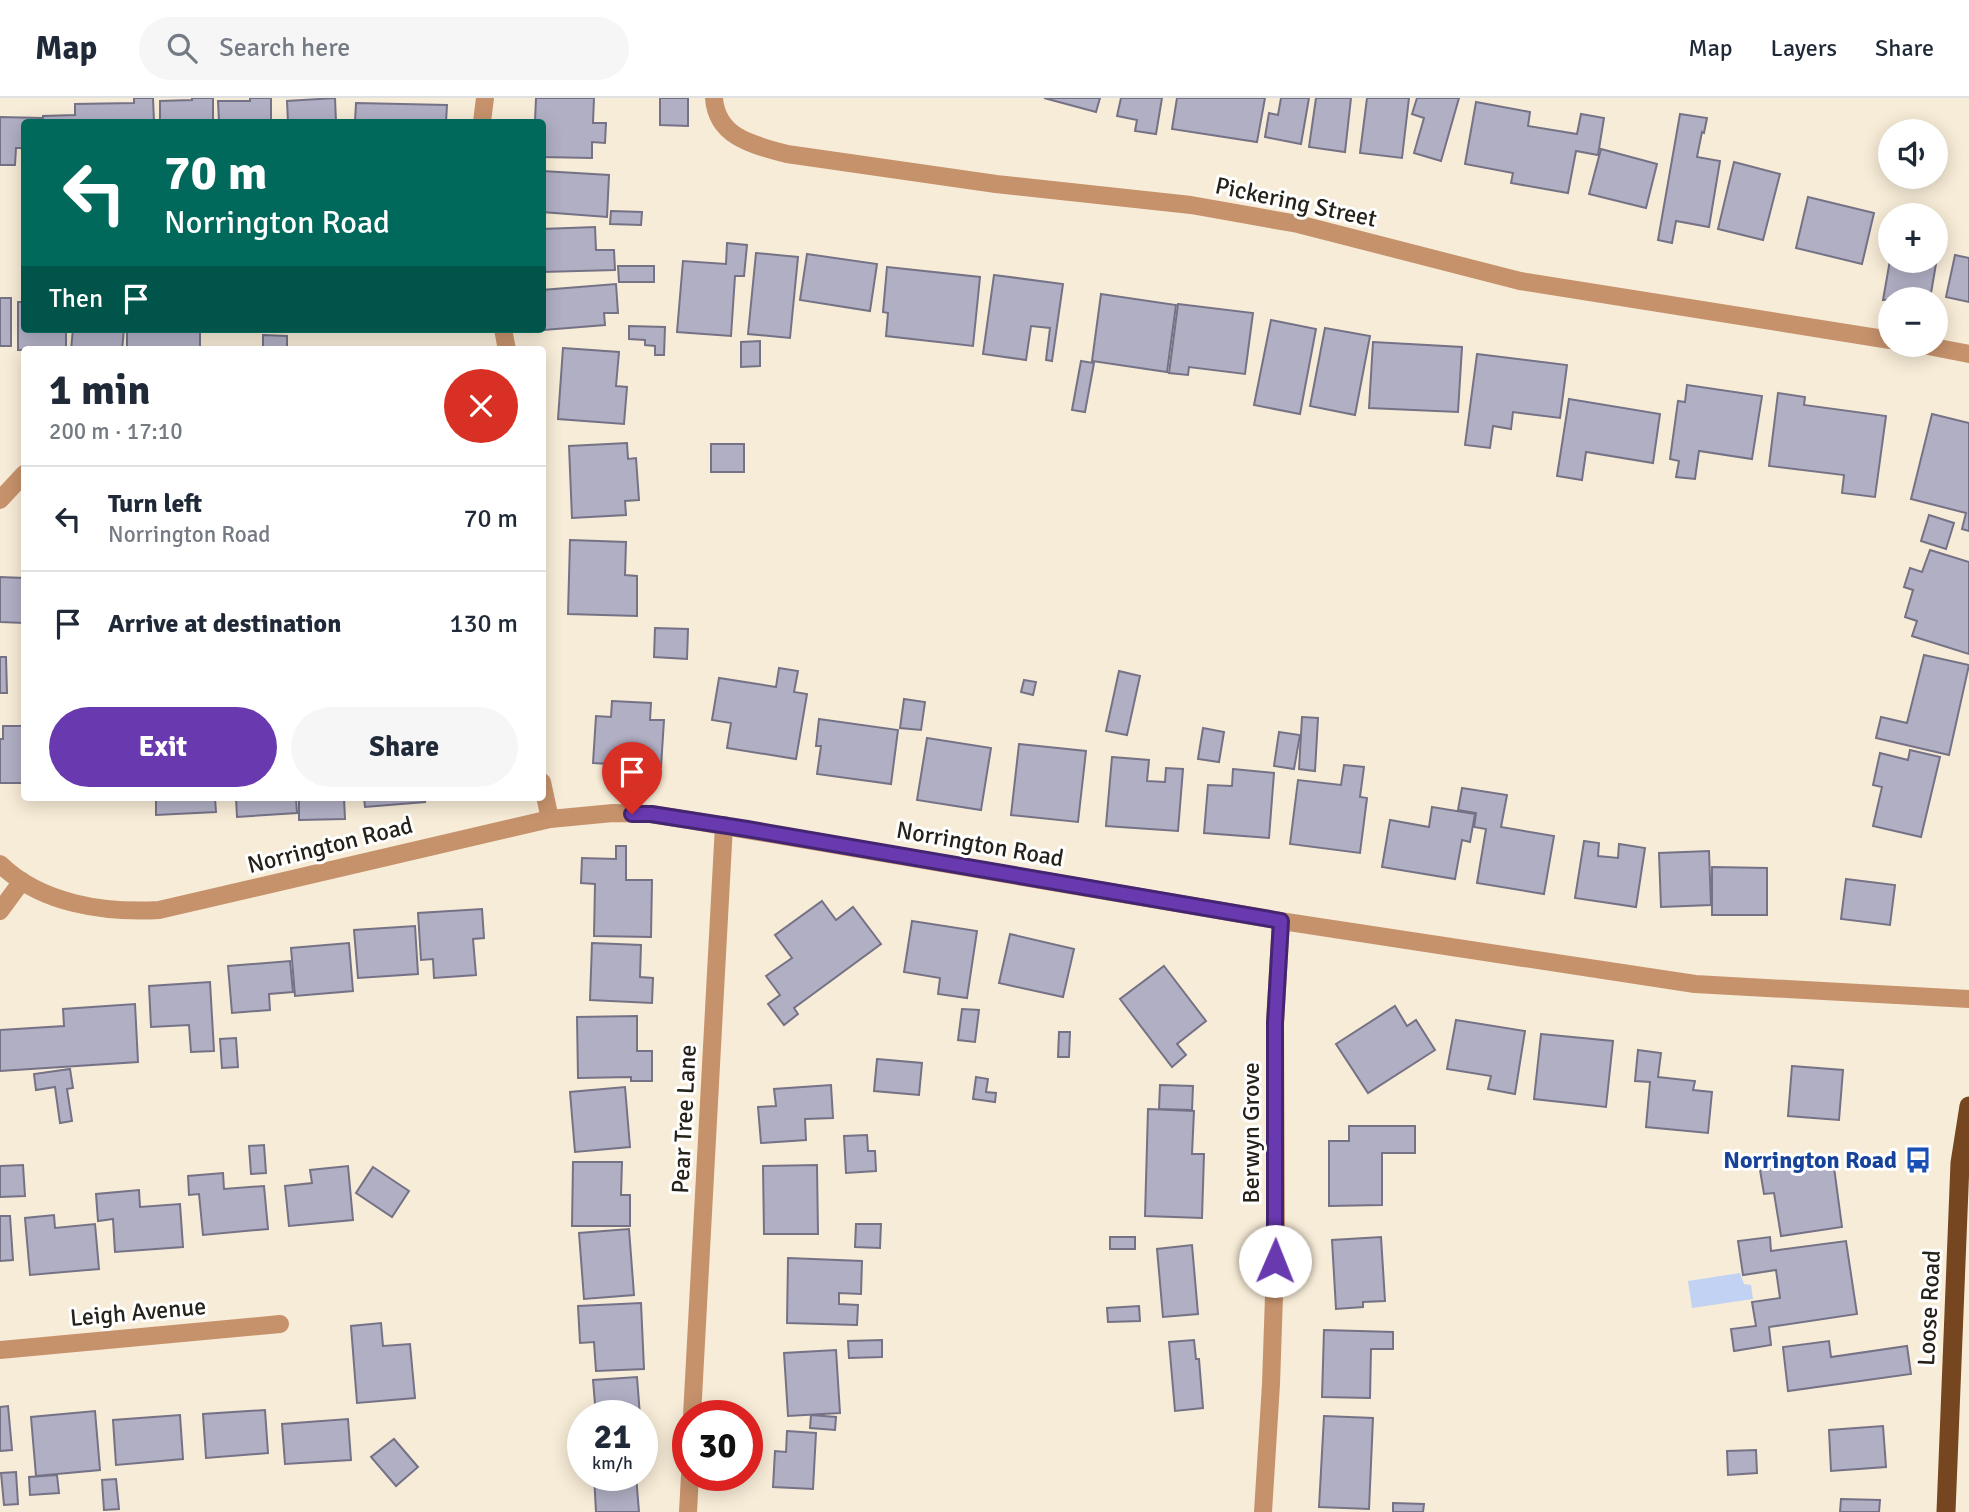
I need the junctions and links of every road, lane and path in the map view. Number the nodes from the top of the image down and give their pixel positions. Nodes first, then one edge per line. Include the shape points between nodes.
1 (485, 98) edge
2 (714, 98) edge
3 (482, 119) edge
4 (1878, 338) edge
5 (1948, 350) edge
6 (1969, 354) edge
7 (21, 477) edge
8 (0, 500) edge
9 (546, 800) edge
10 (550, 819) junction
11 (723, 825) junction
12 (0, 864) edge
13 (22, 881) junction
14 (0, 911) edge
15 (1281, 921) junction
16 (1969, 999) edge
17 (1969, 1106) edge
18 (280, 1324) dead end
19 (0, 1350) edge
20 (693, 1400) edge
21 (689, 1491) edge
22 (688, 1512) edge
23 (1263, 1512) edge
24 (1946, 1512) edge

1 - 3 street
2 - 4 street, Pickering Street via 717,117 734,135 787,154 996,184 1191,205 1298,224 1520,281
5 - 6 street
7 - 8 street
9 - 10 street
10 - 11 street, Norrington Road via 651,814
10 - 13 street, Norrington Road via 159,910 97,909 46,894
11 - 15 street, Norrington Road
11 - 20 street, Pear Tree Lane
12 - 13 street, Norrington Road
13 - 14 street
15 - 16 street, Norrington Road via 1695,984
15 - 23 street, Berwyn Grove via 1275,1023 1276,1237
17 - 24 highway, Loose Road via 1960,1163
18 - 19 street, Leigh Avenue
21 - 22 street

